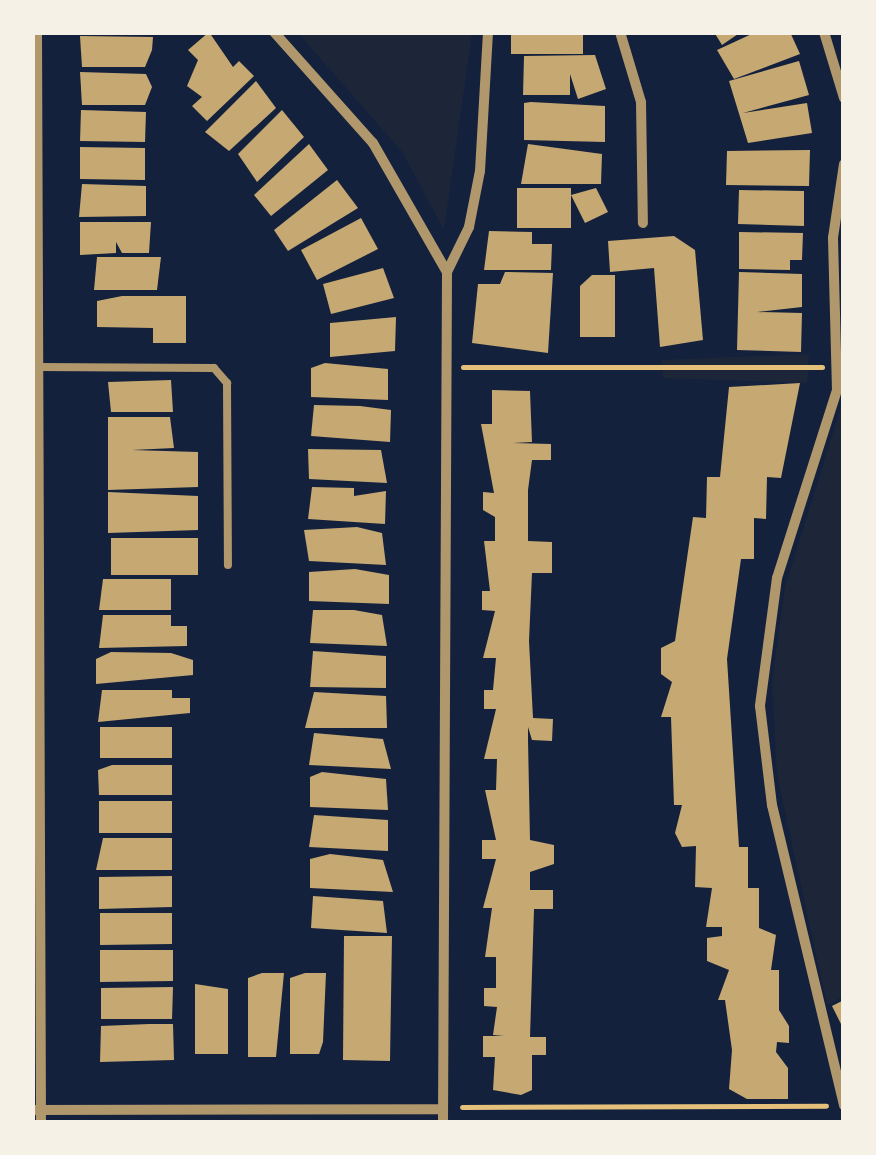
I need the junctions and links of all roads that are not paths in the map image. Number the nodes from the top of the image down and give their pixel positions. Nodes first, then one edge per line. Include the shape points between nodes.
1 (37, 32) edge
2 (274, 32) edge
3 (488, 32) edge
4 (620, 32) edge
5 (824, 32) edge
6 (844, 98) edge
7 (844, 164) edge
8 (643, 223) dead end
9 (35, 245) edge
10 (447, 272) junction
11 (35, 288) edge
12 (38, 367) junction
13 (228, 566) dead end
14 (844, 1106) edge
15 (443, 1109) junction
16 (243, 1110) junction
17 (38, 1114) edge
18 (243, 1122) edge
19 (444, 1122) edge

1 - 9 street
2 - 10 street via 373,142
3 - 10 street via 480,171 469,227
4 - 8 street via 641,102
5 - 6 street
7 - 14 street via 833,251 840,367 828,436 777,578 760,706 772,805
9 - 11 street
10 - 15 street
11 - 12 street
12 - 13 lane via 220,375
12 - 17 street
15 - 16 street
15 - 19 street
16 - 17 street
16 - 18 lane

